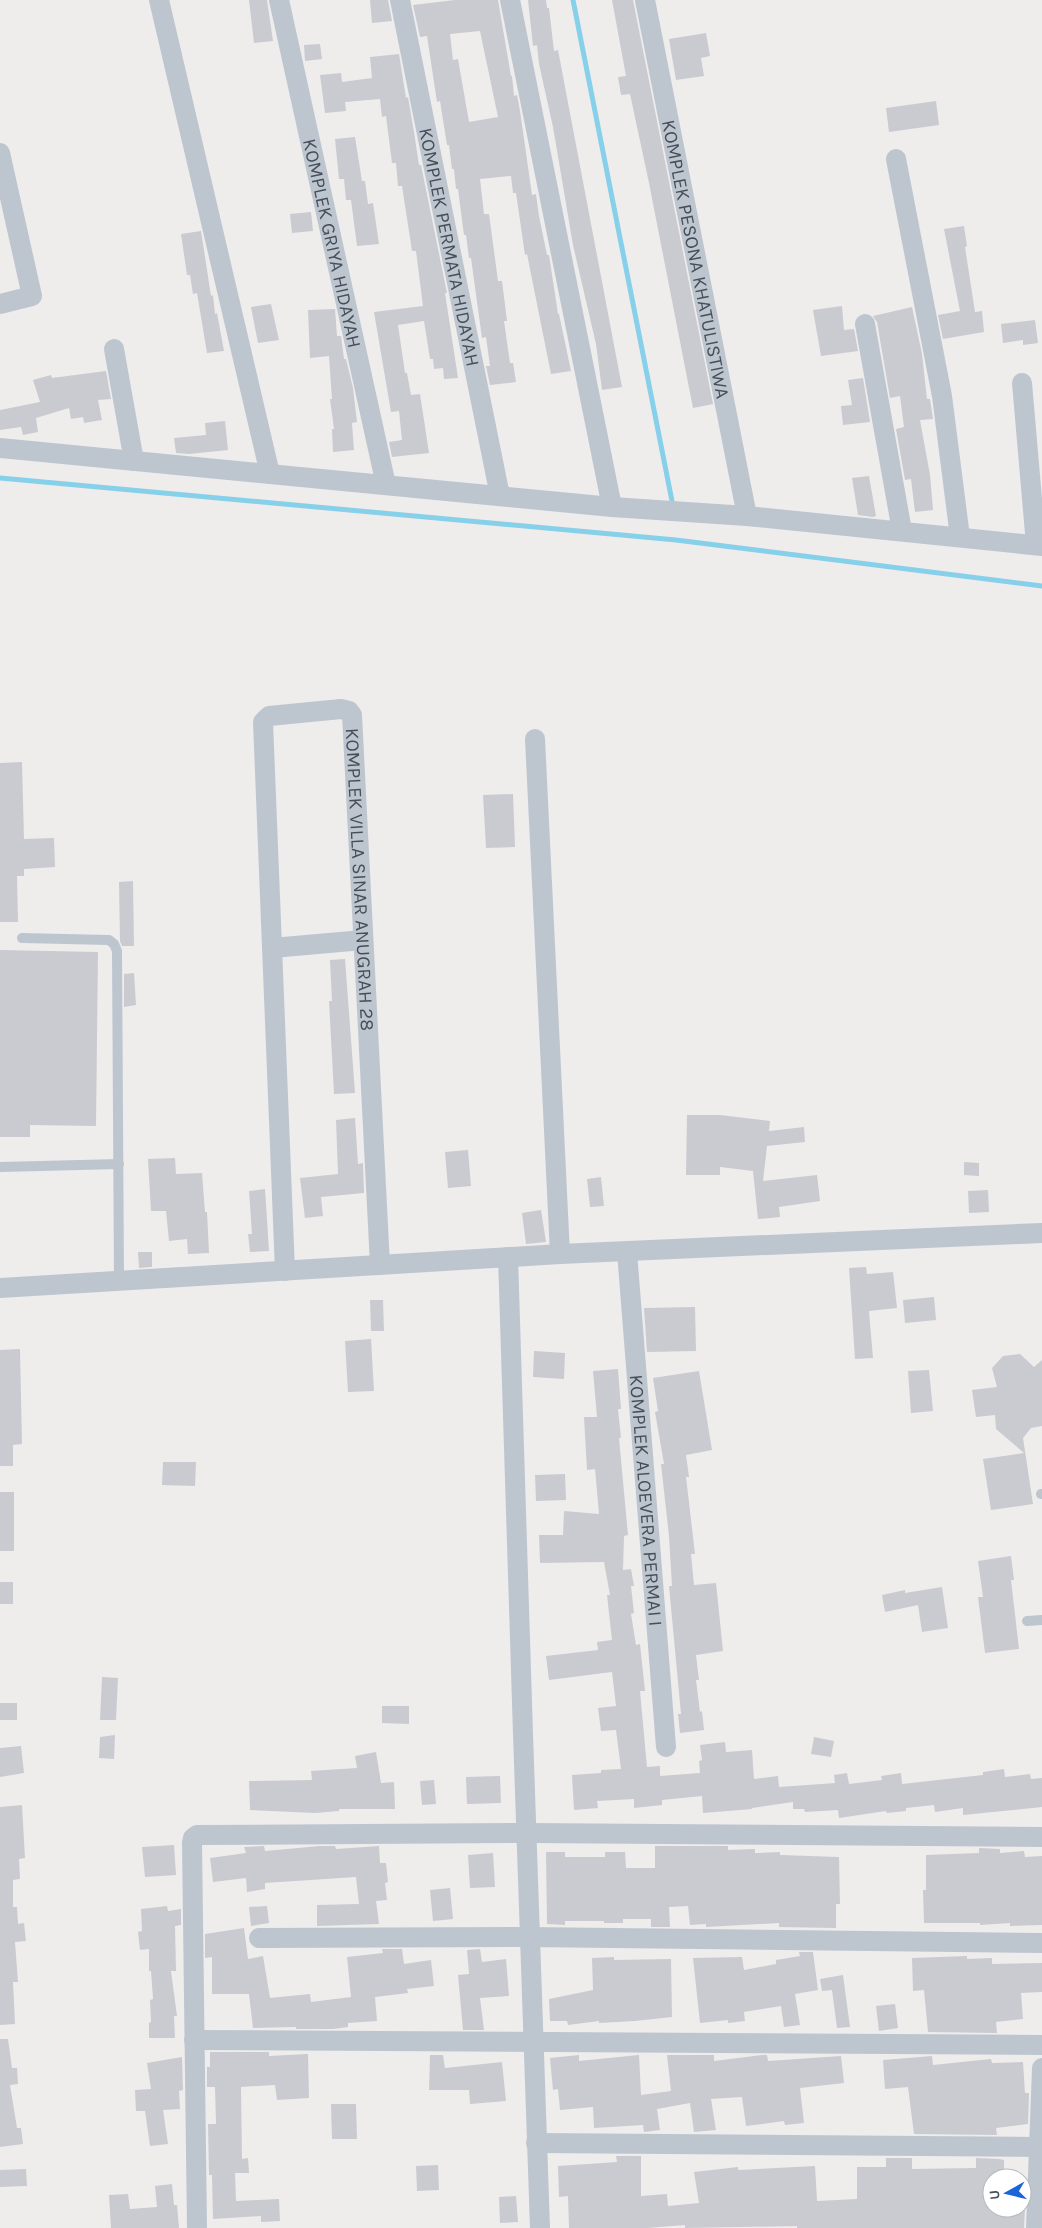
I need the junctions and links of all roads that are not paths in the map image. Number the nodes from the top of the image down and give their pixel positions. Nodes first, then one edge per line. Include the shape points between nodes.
1 (159, 0) edge
2 (278, 0) edge
3 (400, 0) edge
4 (510, 0) edge
5 (645, 0) edge
6 (0, 153) edge
7 (896, 160) dead end
8 (0, 304) edge
9 (865, 324) dead end
10 (114, 349) dead end
11 (1022, 383) dead end
12 (0, 448) edge
13 (134, 461) junction
14 (270, 474) junction
15 (386, 485) junction
16 (500, 496) junction
17 (612, 507) junction
18 (747, 516) junction
19 (902, 531) junction
20 (960, 537) junction
21 (1039, 546) edge
22 (535, 739) dead end
23 (22, 938) dead end
24 (363, 940) junction
25 (272, 948) junction
26 (118, 1164) junction
27 (1, 1167) edge
28 (1042, 1233) edge
29 (627, 1252) junction
30 (560, 1254) junction
31 (508, 1257) junction
32 (380, 1265) junction
33 (285, 1270) junction
34 (119, 1281) junction
35 (0, 1288) edge
36 (1042, 1620) edge
37 (1026, 1621) dead end
38 (666, 1747) dead end
39 (527, 1832) junction
40 (1042, 1836) edge
41 (528, 1937) junction
42 (259, 1938) dead end
43 (1042, 1943) edge
44 (194, 2040) junction
45 (533, 2043) junction
46 (1042, 2045) edge
47 (1042, 2068) edge
48 (536, 2143) junction
49 (1039, 2147) junction
50 (196, 2228) edge
51 (540, 2228) edge
52 (1036, 2228) edge

1 - 14 street
2 - 15 street, KOMPLEK GRIYA HIDAYAH
3 - 16 street, KOMPLEK PERMATA HIDAYAH
4 - 17 street
5 - 18 street, KOMPLEK PESONA KHATULISTIWA
6 - 8 street via 32,296
7 - 20 street via 942,396
9 - 19 street
10 - 13 street
11 - 21 street
12 - 13 street
13 - 14 street
14 - 15 street
15 - 16 street
16 - 17 street
17 - 18 street
18 - 19 street
19 - 20 street
20 - 21 street
22 - 30 street
23 - 26 lane via 109,940 117,951
24 - 25 street
24 - 25 street, KOMPLEK VILLA SINAR ANUGRAH 28 via 352,715 349,710 341,709 269,716 263,722
24 - 32 street, KOMPLEK VILLA SINAR ANUGRAH 28
25 - 33 street, KOMPLEK VILLA SINAR ANUGRAH 28
26 - 27 lane
26 - 34 lane
28 - 29 street
29 - 30 street
29 - 38 street, KOMPLEK ALOEVERA PERMAI I
30 - 31 street
31 - 32 street
31 - 39 street
32 - 33 street
33 - 34 street
34 - 35 street
36 - 37 lane
39 - 40 street
39 - 41 street
39 - 44 street via 197,1835 192,1843
41 - 42 street
41 - 43 street
41 - 45 street
44 - 45 street
44 - 50 street
45 - 46 street
45 - 48 street
47 - 49 street
48 - 49 street
48 - 51 street
49 - 52 street

